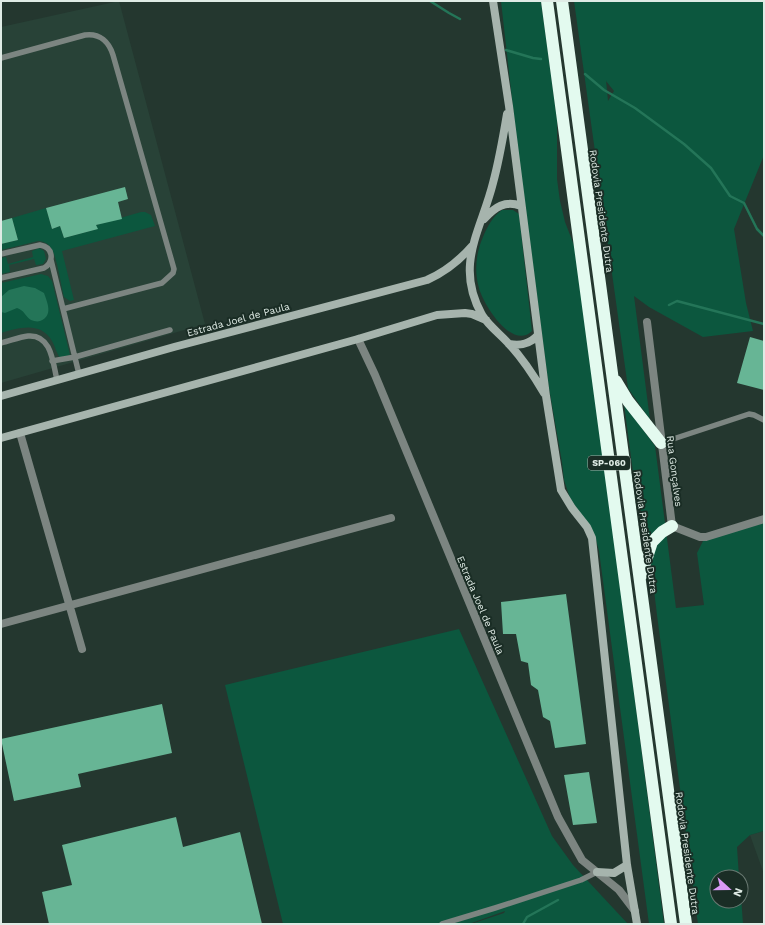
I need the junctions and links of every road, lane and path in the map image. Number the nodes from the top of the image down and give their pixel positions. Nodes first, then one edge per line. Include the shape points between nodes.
1 (493, 1) edge
2 (547, 1) edge
3 (562, 1) edge
4 (1, 58) edge
5 (508, 106) junction
6 (521, 206) junction
7 (482, 221) junction
8 (472, 246) junction
9 (1, 254) edge
10 (51, 260) junction
11 (1, 278) edge
12 (63, 309) junction
13 (486, 320) junction
14 (648, 322) dead end
15 (170, 330) dead end
16 (538, 335) junction
17 (358, 339) junction
18 (1, 343) edge
19 (509, 344) junction
20 (75, 357) junction
21 (52, 361) junction
22 (79, 374) junction
23 (613, 376) junction
24 (57, 380) junction
25 (1, 396) edge
26 (546, 396) junction
27 (764, 420) edge
28 (20, 433) junction
29 (1, 438) edge
30 (661, 443) junction
31 (392, 518) dead end
32 (764, 519) edge
33 (672, 526) junction
34 (640, 581) junction
35 (69, 606) junction
36 (1, 624) edge
37 (82, 649) dead end
38 (627, 865) junction
39 (597, 872) junction
40 (635, 911) junction
41 (442, 924) edge
42 (638, 924) edge
43 (671, 924) edge
44 (686, 924) edge

1 - 5 main road
2 - 43 highway, SP-060
3 - 23 highway, Rodovia Presidente Dutra / SP-060
4 - 12 lane via 85,35 99,36 107,42 113,55 174,269 162,283
5 - 6 main road
5 - 7 main road via 498,164
6 - 7 main road via 500,205
6 - 16 main road
7 - 8 main road
8 - 13 main road via 469,267 472,288 478,307
8 - 22 main road, Estrada Joel de Paula via 451,266 427,280 174,346
9 - 10 lane via 43,245 49,250
10 - 11 lane via 44,268
10 - 12 lane
12 - 20 lane
13 - 17 main road via 472,314 447,313
13 - 19 main road
14 - 30 street, Rua Gonçalves
15 - 20 lane
16 - 19 main road via 525,344
16 - 26 main road
17 - 28 main road
17 - 39 street, Estrada Joel de Paula via 558,817 582,860
18 - 21 lane via 36,336 47,344
19 - 26 main road
20 - 21 lane
20 - 22 lane
21 - 24 lane
22 - 24 main road, Estrada Joel de Paula
23 - 30 highway via 628,401
23 - 34 highway, Rodovia Presidente Dutra / SP-060
24 - 25 main road, Estrada Joel de Paula
26 - 38 main road via 561,490 592,538
27 - 30 lane via 749,414
28 - 29 main road
28 - 35 street
30 - 33 street, Rua Gonçalves
31 - 35 street
32 - 33 street via 706,537
33 - 34 highway via 652,542
34 - 44 highway, Rodovia Presidente Dutra / SP-060
35 - 36 street
35 - 37 street
38 - 39 main road via 614,873
38 - 40 main road
39 - 40 street, Estrada Joel de Paula via 619,890
39 - 41 lane via 580,880
40 - 42 main road

